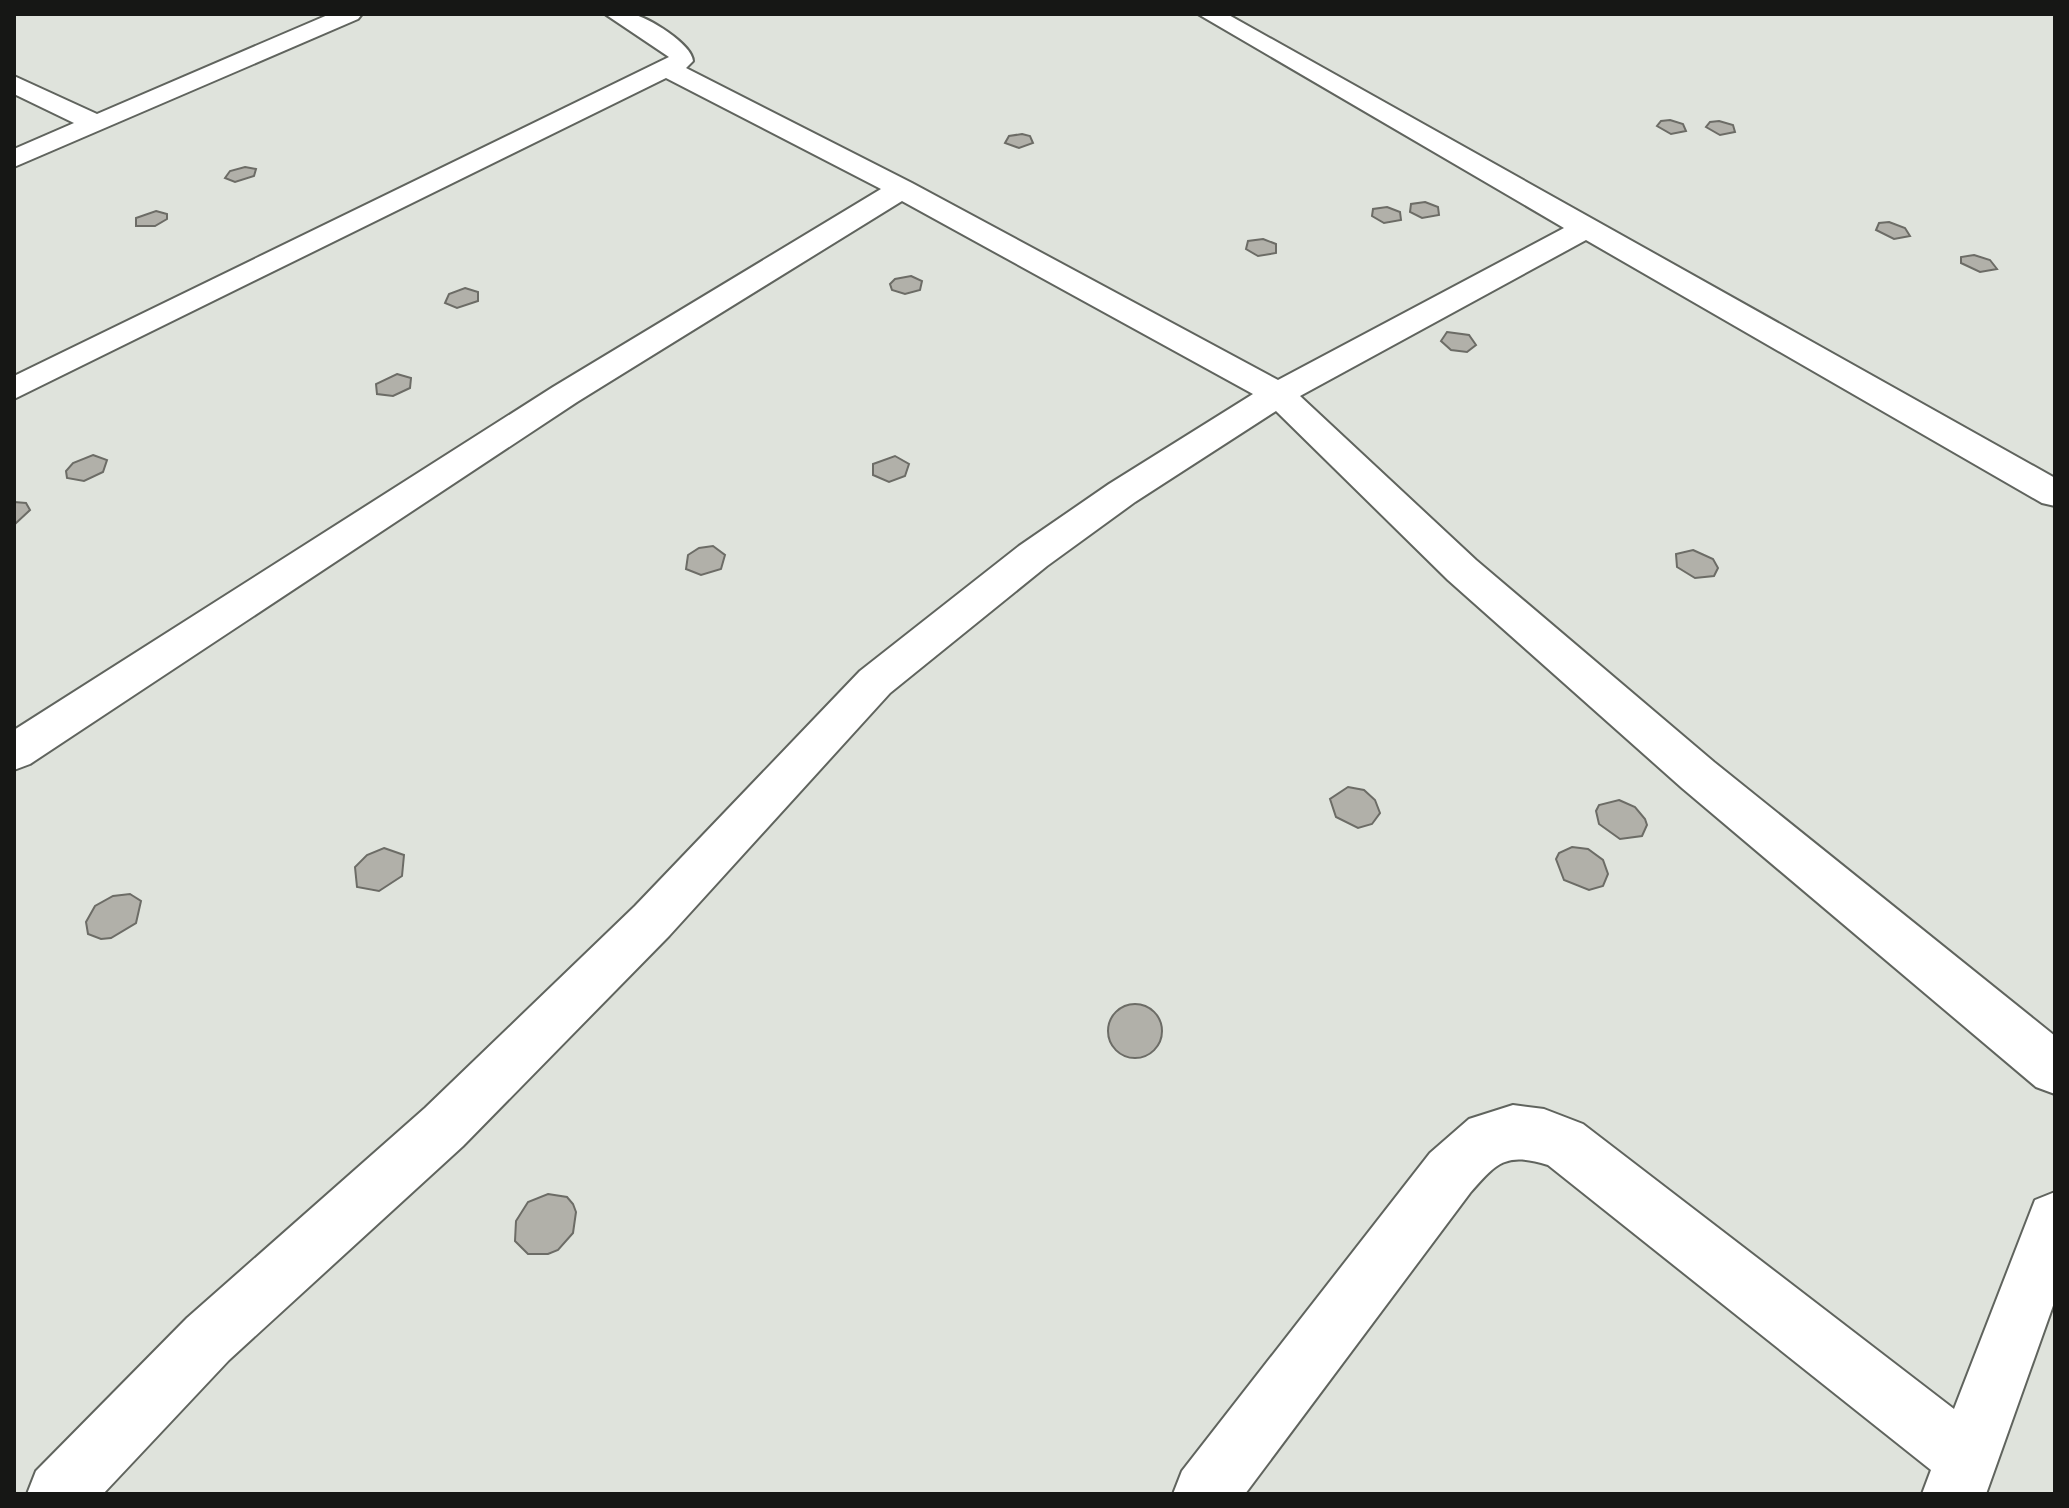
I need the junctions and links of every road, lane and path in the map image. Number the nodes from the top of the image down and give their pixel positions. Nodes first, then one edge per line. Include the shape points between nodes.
1 (350, 14) edge
2 (617, 14) edge
3 (1210, 14) edge
4 (668, 69) junction
5 (14, 84) edge
6 (95, 123) junction
7 (14, 159) edge
8 (902, 189) junction
9 (1586, 228) junction
10 (14, 389) edge
11 (1278, 394) junction
12 (2055, 494) edge
13 (14, 752) edge
14 (2055, 1069) edge
15 (2055, 1220) edge
16 (1960, 1476) edge
17 (59, 1494) edge
18 (1205, 1494) edge

1 - 6 street
2 - 4 street via 681,55 681,61
3 - 9 street
4 - 8 street
4 - 10 street
5 - 6 street
6 - 7 street
8 - 11 street
8 - 13 street via 628,356
9 - 11 street
9 - 12 street
11 - 14 street via 1462,570
11 - 17 street via 1033,556 875,682 652,921 455,1117 208,1339
15 - 16 street
16 - 18 street via 1564,1143 1527,1130 1508,1130 1474,1145 1450,1173

